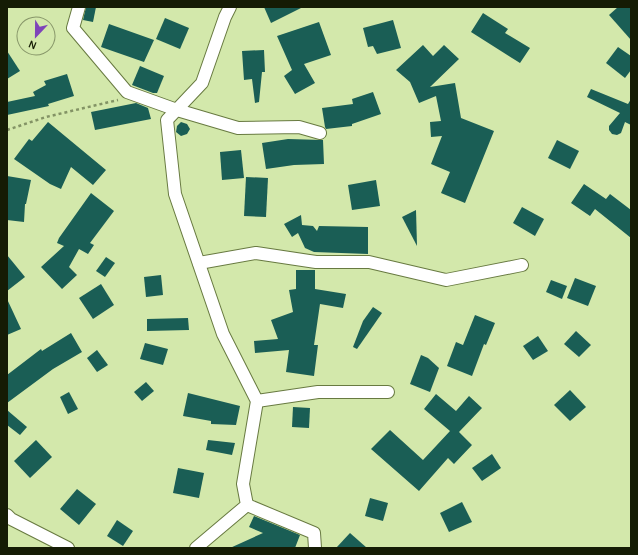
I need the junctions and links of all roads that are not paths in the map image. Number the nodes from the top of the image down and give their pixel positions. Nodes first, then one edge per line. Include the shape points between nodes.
1 (79, 7) edge
2 (230, 7) edge
3 (177, 110) junction
4 (320, 133) dead end
5 (199, 263) junction
6 (522, 265) dead end
7 (388, 392) dead end
8 (257, 401) junction
9 (247, 505) junction
10 (7, 515) edge
11 (68, 548) edge
12 (196, 548) edge
13 (315, 548) edge

1 - 3 street via 74,28 127,92
2 - 3 street via 202,83
3 - 4 street via 238,128 299,127
3 - 5 street via 167,120 175,194
5 - 6 street via 256,253 316,262 369,262 446,280
5 - 8 street via 224,334
7 - 8 street via 318,392
8 - 9 street via 243,484
9 - 12 street
9 - 13 street via 314,533
10 - 11 street

